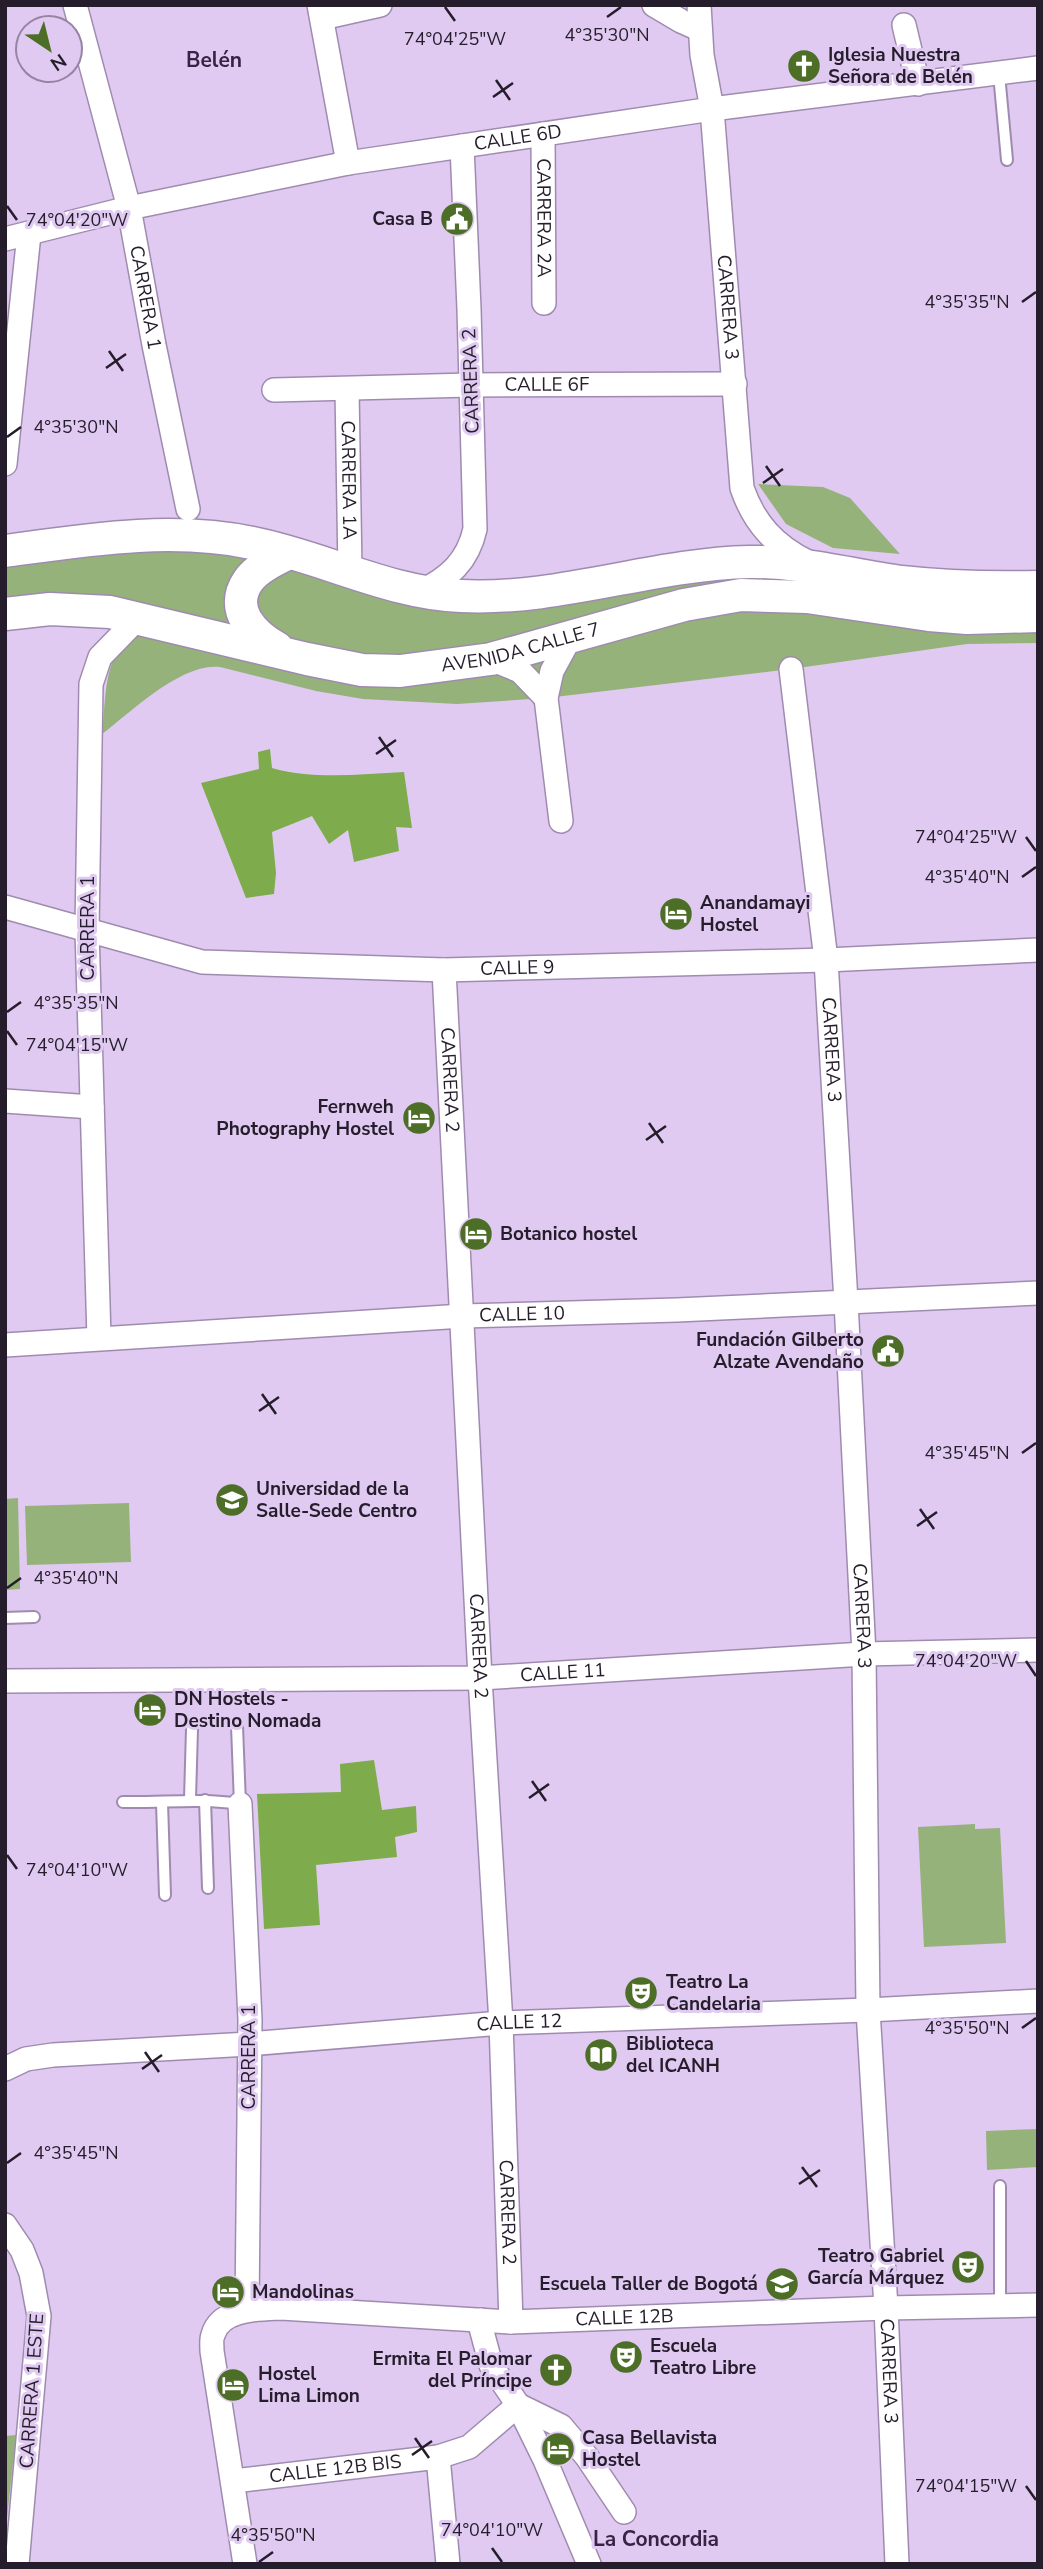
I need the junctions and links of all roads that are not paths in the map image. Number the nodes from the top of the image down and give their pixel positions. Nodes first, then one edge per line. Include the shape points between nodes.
1 (75, 5) edge
2 (380, 5) edge
3 (654, 5) edge
4 (699, 5) edge
5 (320, 11) edge
6 (904, 25) dead end
7 (699, 29) junction
8 (1038, 68) edge
9 (999, 74) junction
10 (918, 84) junction
11 (712, 109) junction
12 (543, 134) junction
13 (462, 146) junction
14 (1007, 160) dead end
15 (348, 163) junction
16 (129, 208) junction
17 (29, 234) junction
18 (5, 239) edge
19 (544, 303) dead end
20 (735, 384) junction
21 (470, 385) junction
22 (347, 389) junction
23 (274, 390) dead end
24 (7, 440) edge
25 (5, 464) edge
26 (188, 509) dead end
27 (5, 551) edge
28 (289, 553) junction
29 (828, 568) junction
30 (351, 572) junction
31 (1038, 587) edge
32 (420, 592) junction
33 (5, 614) edge
34 (1038, 616) edge
35 (138, 618) junction
36 (570, 638) junction
37 (288, 655) junction
38 (491, 659) junction
39 (791, 669) dead end
40 (546, 698) junction
41 (561, 821) dead end
42 (5, 907) edge
43 (86, 930) junction
44 (1038, 950) edge
45 (826, 960) junction
46 (444, 970) junction
47 (5, 1101) edge
48 (92, 1107) junction
49 (1038, 1293) edge
50 (846, 1302) junction
51 (463, 1316) junction
52 (99, 1338) junction
53 (5, 1345) edge
54 (34, 1617) dead end
55 (5, 1618) edge
56 (1038, 1650) edge
57 (864, 1654) junction
58 (480, 1678) junction
59 (5, 1681) edge
60 (237, 1726) dead end
61 (192, 1729) dead end
62 (190, 1799) junction
63 (205, 1800) junction
64 (123, 1802) dead end
65 (162, 1803) junction
66 (240, 1804) junction
67 (208, 1888) dead end
68 (165, 1895) dead end
69 (1038, 2001) edge
70 (868, 2010) junction
71 (500, 2023) junction
72 (249, 2044) junction
73 (5, 2069) edge
74 (1000, 2186) dead end
75 (5, 2225) edge
76 (1038, 2305) edge
77 (1000, 2306) junction
78 (886, 2308) junction
79 (247, 2310) junction
80 (481, 2320) junction
81 (511, 2322) junction
82 (517, 2404) junction
83 (438, 2457) junction
84 (234, 2481) junction
85 (624, 2512) dead end
86 (17, 2564) edge
87 (245, 2564) edge
88 (448, 2564) edge
89 (589, 2564) edge
90 (897, 2564) edge

1 - 16 street, CARRERA 1
2 - 5 street
3 - 7 street
4 - 7 street, CARRERA 3
5 - 15 street
6 - 10 street
7 - 11 street, CARRERA 3
8 - 9 street, CALLE 6D
9 - 10 street, CALLE 6D
9 - 14 lane
10 - 11 street, CALLE 6D
11 - 12 street, CALLE 6D
11 - 20 street, CARRERA 3
12 - 13 street, CALLE 6D
12 - 19 street, CARRERA 2A
13 - 15 street, CALLE 6D
13 - 21 street, CARRERA 2
15 - 16 street, CALLE 6D
16 - 17 street, CALLE 6D
16 - 26 street, CARRERA 1
17 - 18 street, CALLE 6D
17 - 24 street
20 - 21 street, CALLE 6F
20 - 29 street, CARRERA 3 via 742,488 747,502 762,527 783,548
21 - 22 street, CALLE 6F
21 - 32 street, CARRERA 2 via 472,541 452,572
22 - 23 street, CALLE 6F
22 - 30 street, CARRERA 1A
24 - 25 street
27 - 28 street via 120,538 187,536 250,542
28 - 30 street
28 - 37 street via 246,582 242,601 250,629
29 - 31 street via 937,585
29 - 32 street via 729,563 520,594
30 - 32 street
33 - 35 street, AVENIDA CALLE 7 via 79,609
34 - 36 street, AVENIDA CALLE 7 via 967,618 807,597 741,595 684,605
35 - 37 street, AVENIDA CALLE 7
35 - 43 street, CARRERA 1 via 100,657 91,684
36 - 38 street, AVENIDA CALLE 7
36 - 40 street via 552,671
37 - 38 street, AVENIDA CALLE 7 via 381,671
38 - 40 street via 520,671
39 - 45 street, CARRERA 3
40 - 41 street
42 - 43 street, CALLE 9
43 - 46 street, CALLE 9 via 202,962
43 - 48 street, CARRERA 1
44 - 45 street, CALLE 9
45 - 46 street, CALLE 9
45 - 50 street, CARRERA 3
46 - 51 street, CARRERA 2
47 - 48 street
48 - 52 street, CARRERA 1
49 - 50 street, CALLE 10
50 - 51 street, CALLE 10
50 - 57 street, CARRERA 3
51 - 52 street, CALLE 10
51 - 58 street, CARRERA 2
52 - 53 street, CALLE 10
54 - 55 lane
56 - 57 street, CALLE 11
57 - 58 street, CALLE 11
57 - 70 street, CARRERA 3
58 - 59 street, CALLE 11
58 - 71 street, CARRERA 2
60 - 66 lane
61 - 62 lane
62 - 63 lane
62 - 65 lane
63 - 66 lane
63 - 67 lane
64 - 65 lane
65 - 68 lane
66 - 72 street, CARRERA 1
69 - 70 street, CALLE 12
70 - 71 street, CALLE 12
70 - 78 street, CARRERA 3
71 - 72 street, CALLE 12
71 - 81 street, CARRERA 2
72 - 73 street, CALLE 12 via 53,2055 26,2059
72 - 79 street, CARRERA 1
74 - 77 lane
75 - 86 street, CARRERA 1 ESTE via 31,2273 39,2316
76 - 77 street, CALLE 12B
77 - 78 street, CALLE 12B
78 - 81 street, CALLE 12B
78 - 90 street, CARRERA 3
79 - 80 street, CALLE 12B via 309,2309
79 - 84 street, CALLE 12B via 230,2315 213,2334
80 - 81 street, CALLE 12B
80 - 82 street via 491,2365
82 - 83 street, CALLE 12B BIS via 469,2447
82 - 85 street via 561,2426
82 - 89 street
83 - 84 street, CALLE 12B BIS
83 - 88 street
84 - 87 street

